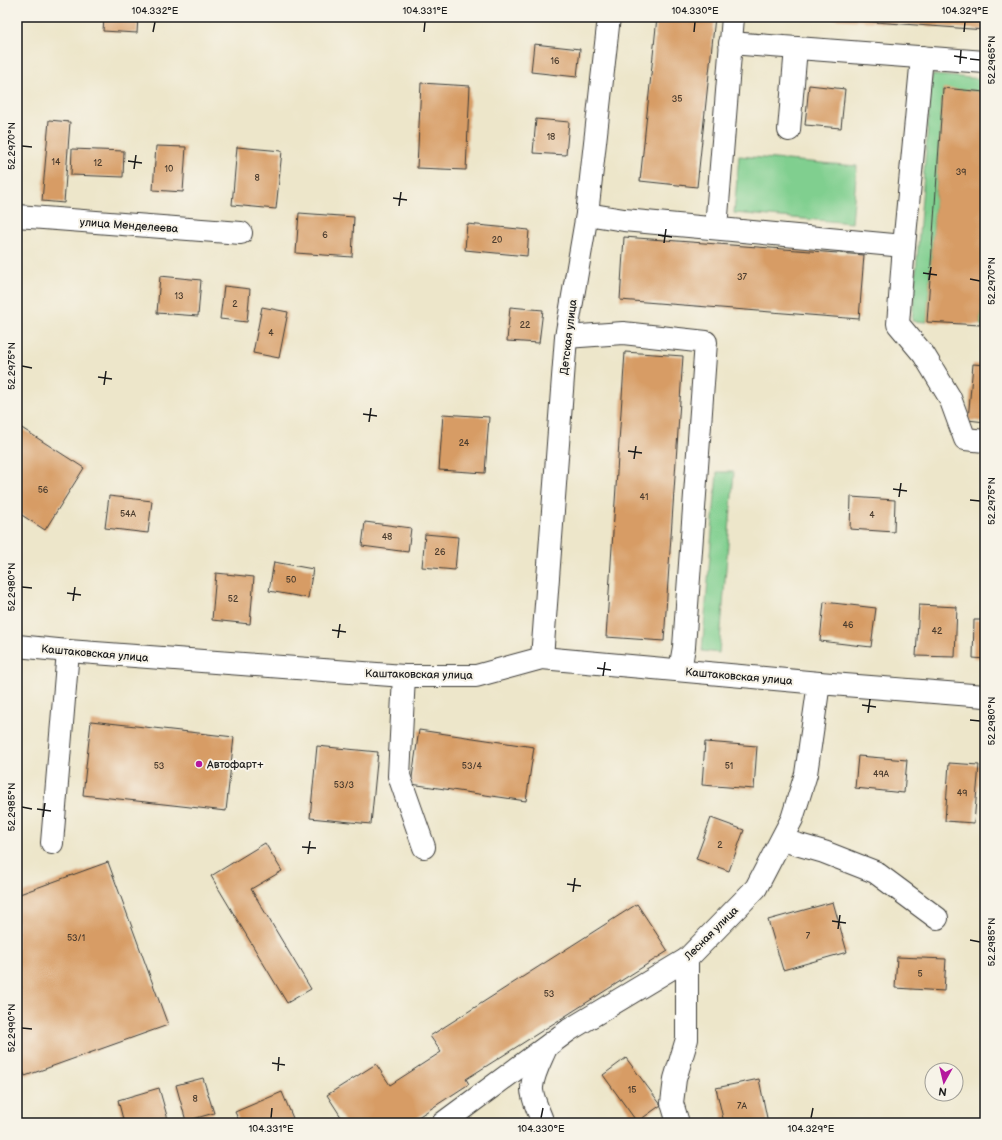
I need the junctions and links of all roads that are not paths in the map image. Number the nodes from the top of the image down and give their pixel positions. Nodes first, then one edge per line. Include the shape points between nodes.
1 (609, 17) edge
2 (733, 17) edge
3 (730, 43) junction
4 (796, 48) junction
5 (922, 57) junction
6 (985, 62) edge
7 (789, 130) dead end
8 (587, 214) junction
9 (17, 216) edge
10 (716, 228) junction
11 (241, 233) dead end
12 (904, 246) junction
13 (566, 337) junction
14 (985, 441) edge
15 (17, 646) edge
16 (68, 651) junction
17 (542, 658) junction
18 (680, 670) junction
19 (404, 676) junction
20 (819, 683) junction
21 (985, 696) edge
22 (782, 840) junction
23 (52, 843) dead end
24 (424, 847) dead end
25 (937, 918) dead end
26 (686, 959) junction
27 (546, 1048) junction
28 (443, 1123) edge
29 (543, 1123) edge
30 (678, 1123) edge

1 - 8 street, Детская улица
2 - 3 street
3 - 4 street
3 - 10 street
4 - 5 street
4 - 7 street
5 - 6 street
5 - 12 street
8 - 10 street
8 - 13 street, Детская улица
9 - 11 street, улица Менделеева
10 - 12 street
12 - 14 street via 898,324 924,355 950,398 965,439
13 - 17 street, Детская улица
13 - 18 street via 623,333 706,342 684,647
15 - 16 street, Каштаковская улица
16 - 19 street, Каштаковская улица
16 - 23 street
17 - 18 street, Каштаковская улица
17 - 19 street, Каштаковская улица via 476,676
18 - 20 street, Каштаковская улица
19 - 24 street via 399,776
20 - 21 street, Каштаковская улица
20 - 22 street, Лесная улица via 806,774 792,819
22 - 25 street via 824,852 875,872
22 - 26 street, Лесная улица via 756,888
26 - 27 street, Лесная улица via 569,1030
26 - 30 street via 687,1039 674,1079 672,1103
27 - 28 street, Лесная улица
27 - 29 street via 532,1087

